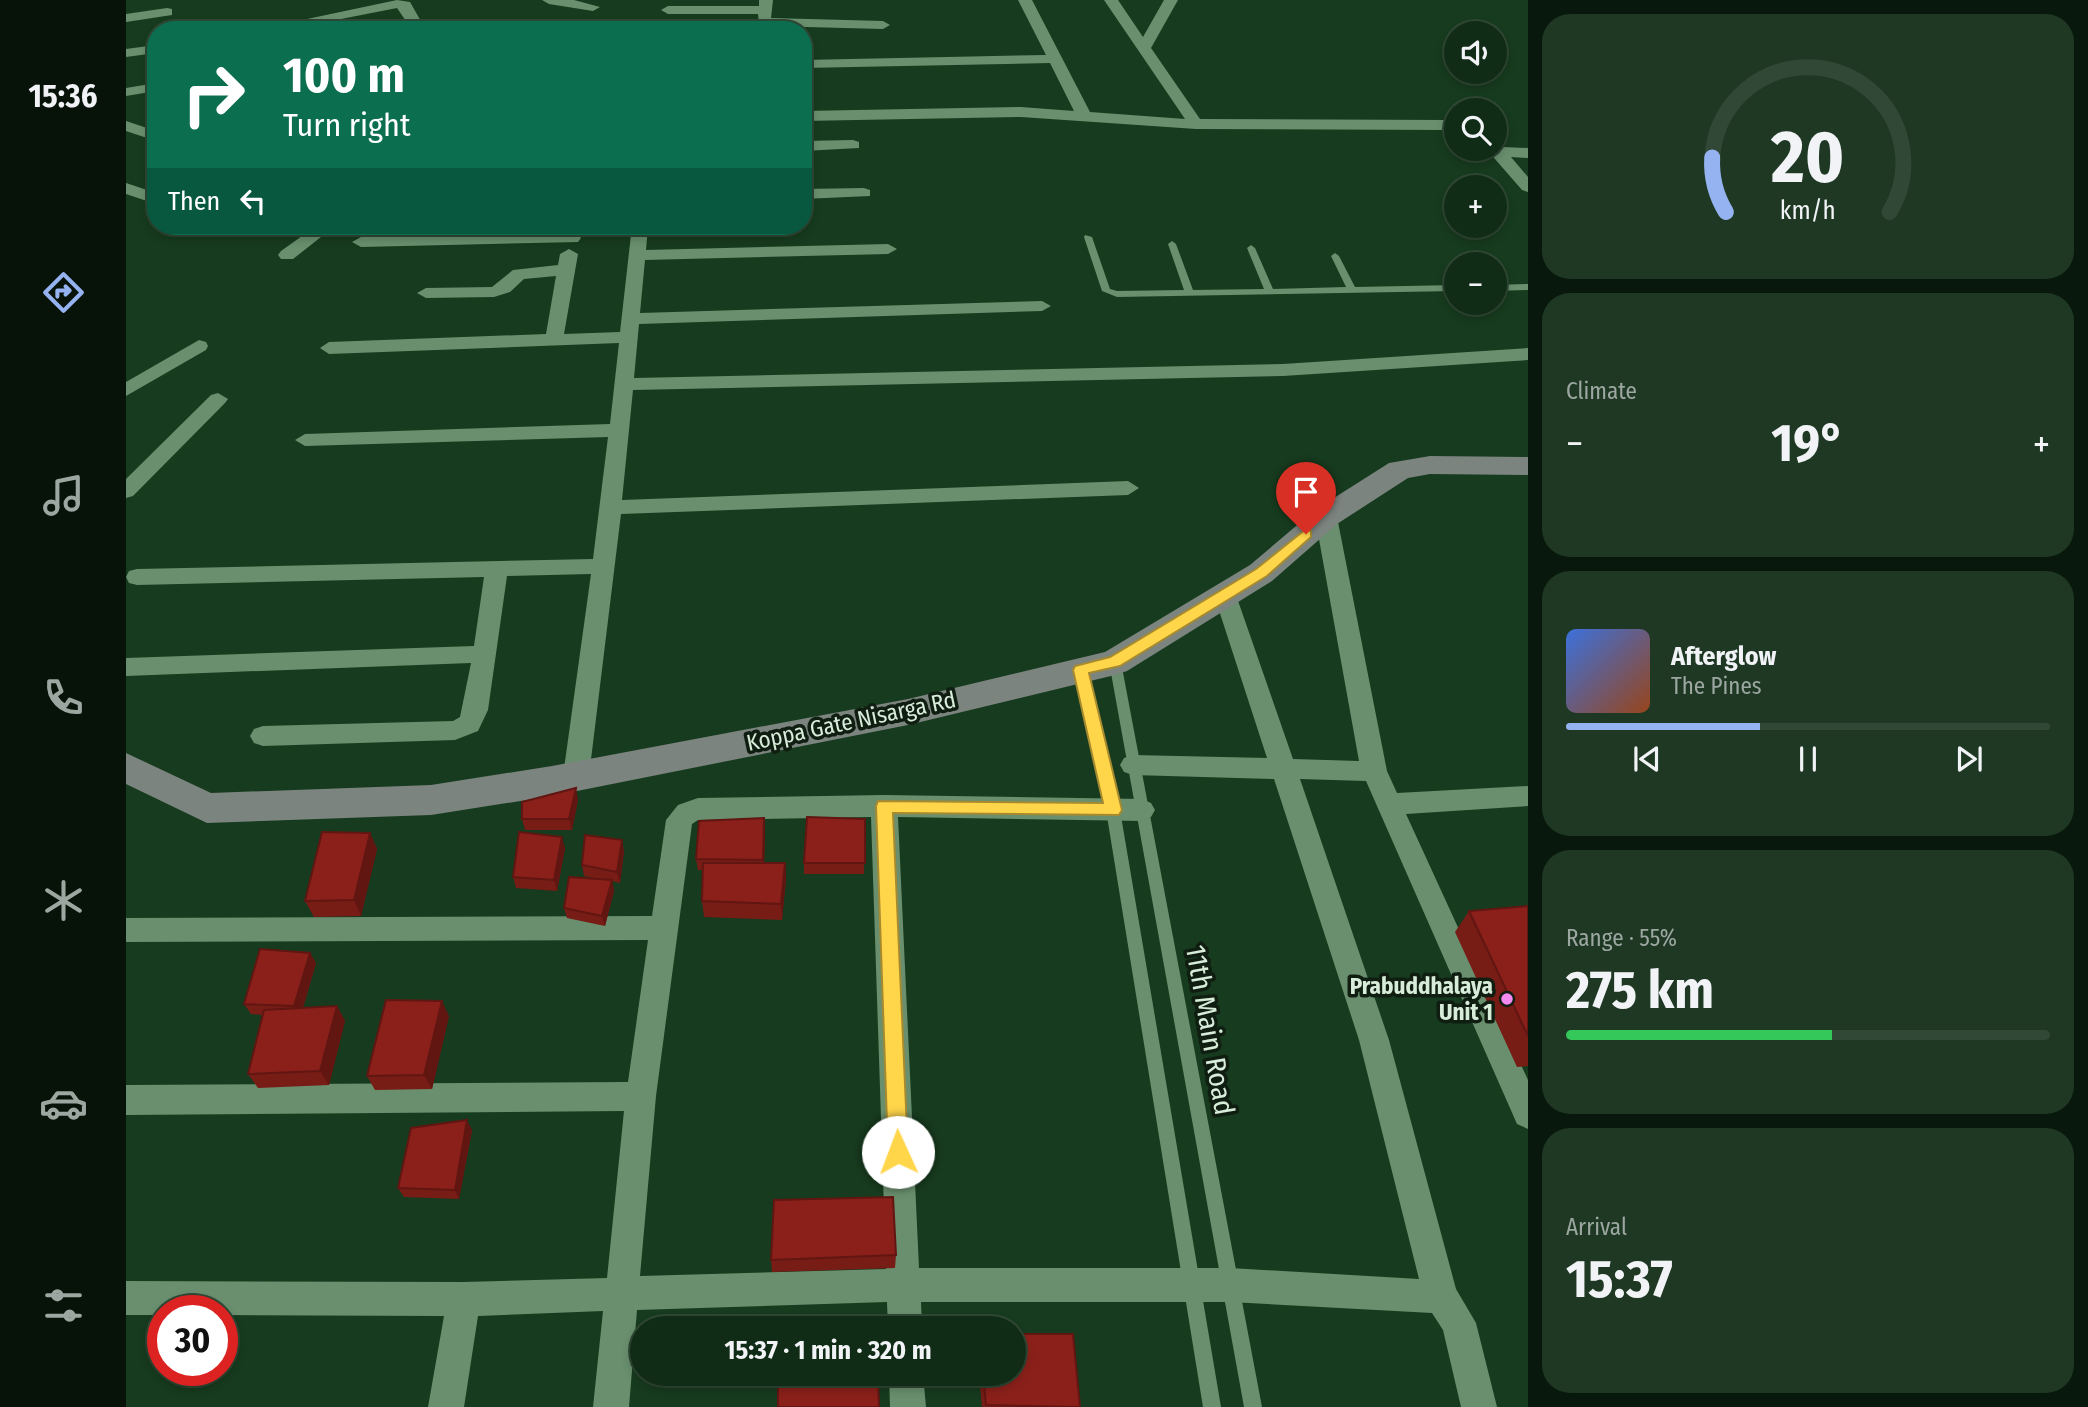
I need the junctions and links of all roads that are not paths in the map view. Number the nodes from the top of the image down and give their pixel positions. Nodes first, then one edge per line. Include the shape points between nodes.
1 (371, 0) edge
2 (414, 0) edge
3 (549, 0) edge
4 (1025, 0) edge
5 (1111, 0) edge
6 (1171, 0) edge
7 (671, 5) edge
8 (765, 5) edge
9 (166, 6) edge
10 (593, 7) dead end
11 (126, 18) edge
12 (309, 21) edge
13 (414, 21) edge
14 (660, 21) edge
15 (768, 21) edge
16 (812, 24) edge
17 (883, 25) dead end
18 (1144, 48) junction
19 (147, 50) edge
20 (126, 54) edge
21 (1055, 60) junction
22 (812, 64) edge
23 (147, 88) edge
24 (126, 92) edge
25 (812, 116) edge
26 (1084, 116) junction
27 (1196, 124) junction
28 (1444, 125) edge
29 (126, 126) edge
30 (147, 133) edge
31 (853, 145) dead end
32 (812, 146) edge
33 (1507, 151) edge
34 (1528, 153) edge
35 (1506, 161) edge
36 (1528, 187) edge
37 (126, 188) edge
38 (864, 193) dead end
39 (812, 194) edge
40 (147, 196) edge
41 (315, 235) edge
42 (509, 235) edge
43 (572, 235) edge
44 (639, 235) edge
45 (1088, 237) dead end
46 (361, 242) dead end
47 (1172, 244) dead end
48 (1251, 248) dead end
49 (888, 249) dead end
50 (636, 255) junction
51 (287, 256) dead end
52 (1335, 256) dead end
53 (566, 270) junction
54 (1528, 287) edge
55 (1444, 288) edge
56 (1507, 288) edge
57 (1352, 290) junction
58 (1270, 292) junction
59 (426, 293) dead end
60 (1190, 293) junction
61 (1042, 306) dead end
62 (628, 328) junction
63 (554, 340) junction
64 (199, 346) dead end
65 (329, 348) dead end
66 (1528, 354) edge
67 (622, 384) junction
68 (126, 390) edge
69 (218, 399) dead end
70 (618, 430) junction
71 (305, 440) dead end
72 (1528, 467) edge
73 (1128, 488) dead end
74 (126, 491) edge
75 (611, 507) junction
76 (1326, 517) junction
77 (604, 566) junction
78 (497, 568) junction
79 (136, 577) dead end
80 (1225, 595) junction
81 (484, 654) junction
82 (1115, 662) junction
83 (126, 667) edge
84 (1081, 670) junction
85 (263, 736) dead end
86 (1133, 765) junction
87 (126, 767) edge
88 (1284, 769) junction
89 (1374, 771) junction
90 (576, 776) junction
91 (1528, 796) edge
92 (1391, 804) junction
93 (884, 806) junction
94 (1113, 810) junction
95 (1142, 810) junction
96 (664, 928) junction
97 (126, 930) edge
98 (641, 1096) junction
99 (126, 1100) edge
100 (1528, 1114) edge
101 (904, 1285) junction
102 (1190, 1285) junction
103 (1230, 1285) junction
104 (621, 1295) junction
105 (1441, 1297) junction
106 (126, 1298) edge
107 (464, 1298) junction
108 (905, 1316) edge
109 (907, 1386) edge
110 (446, 1407) edge
111 (611, 1407) edge
112 (908, 1407) edge
113 (1212, 1407) edge
114 (1253, 1407) edge
115 (1479, 1407) edge

1 - 2 street
3 - 10 street
4 - 21 street
5 - 18 street
6 - 18 street
7 - 8 street
7 - 14 street
8 - 15 street via 764,20
9 - 11 street
12 - 13 street via 397,4 405,5
16 - 17 street
18 - 27 street
19 - 20 street
21 - 22 street
21 - 26 street
23 - 24 street
25 - 26 street via 1021,112
26 - 27 street
27 - 28 street
29 - 30 street
31 - 32 street
33 - 34 street
35 - 36 street
37 - 40 street
38 - 39 street
41 - 51 street
42 - 46 street
43 - 53 street
44 - 50 street
45 - 60 lane via 1106,291
47 - 60 lane
48 - 58 lane
49 - 50 street
50 - 62 street
52 - 57 lane
53 - 59 street via 519,274 494,292
53 - 63 street
54 - 56 lane
55 - 57 lane
57 - 58 lane
58 - 60 lane
61 - 62 street
62 - 63 street
62 - 67 street
63 - 65 street
64 - 68 street
66 - 67 street via 1283,370
67 - 70 street
69 - 74 street
70 - 71 street
70 - 75 street
72 - 76 street, Koppa Gate Nisarga Rd via 1430,465 1400,470
73 - 75 street
75 - 77 street
76 - 80 street, Koppa Gate Nisarga Rd via 1268,568
76 - 89 street
77 - 78 street
77 - 90 street
78 - 79 street
78 - 81 street
80 - 82 street, Koppa Gate Nisarga Rd
80 - 88 street
81 - 83 street
81 - 85 street via 476,710 469,724 455,730
82 - 84 street, Koppa Gate Nisarga Rd
82 - 86 lane, 11th Main Road
84 - 90 street, Koppa Gate Nisarga Rd via 908,712
84 - 94 lane
86 - 88 street
86 - 95 lane, 11th Main Road
87 - 90 street, Koppa Gate Nisarga Rd via 191,802 225,810 448,799
88 - 89 street
88 - 105 street via 1374,1040
89 - 92 street
91 - 92 street
92 - 100 street
93 - 94 street
93 - 96 street via 687,812 680,820
93 - 101 street
94 - 95 street
94 - 102 lane
95 - 103 lane, 11th Main Road
96 - 97 street
96 - 98 street
98 - 99 street
98 - 104 street
101 - 102 street
101 - 104 street
101 - 108 street
102 - 103 street
102 - 113 lane
103 - 105 street
103 - 114 lane, 11th Main Road
104 - 107 street
104 - 111 street
105 - 115 street via 1459,1323
106 - 107 street
107 - 110 street
109 - 112 street

